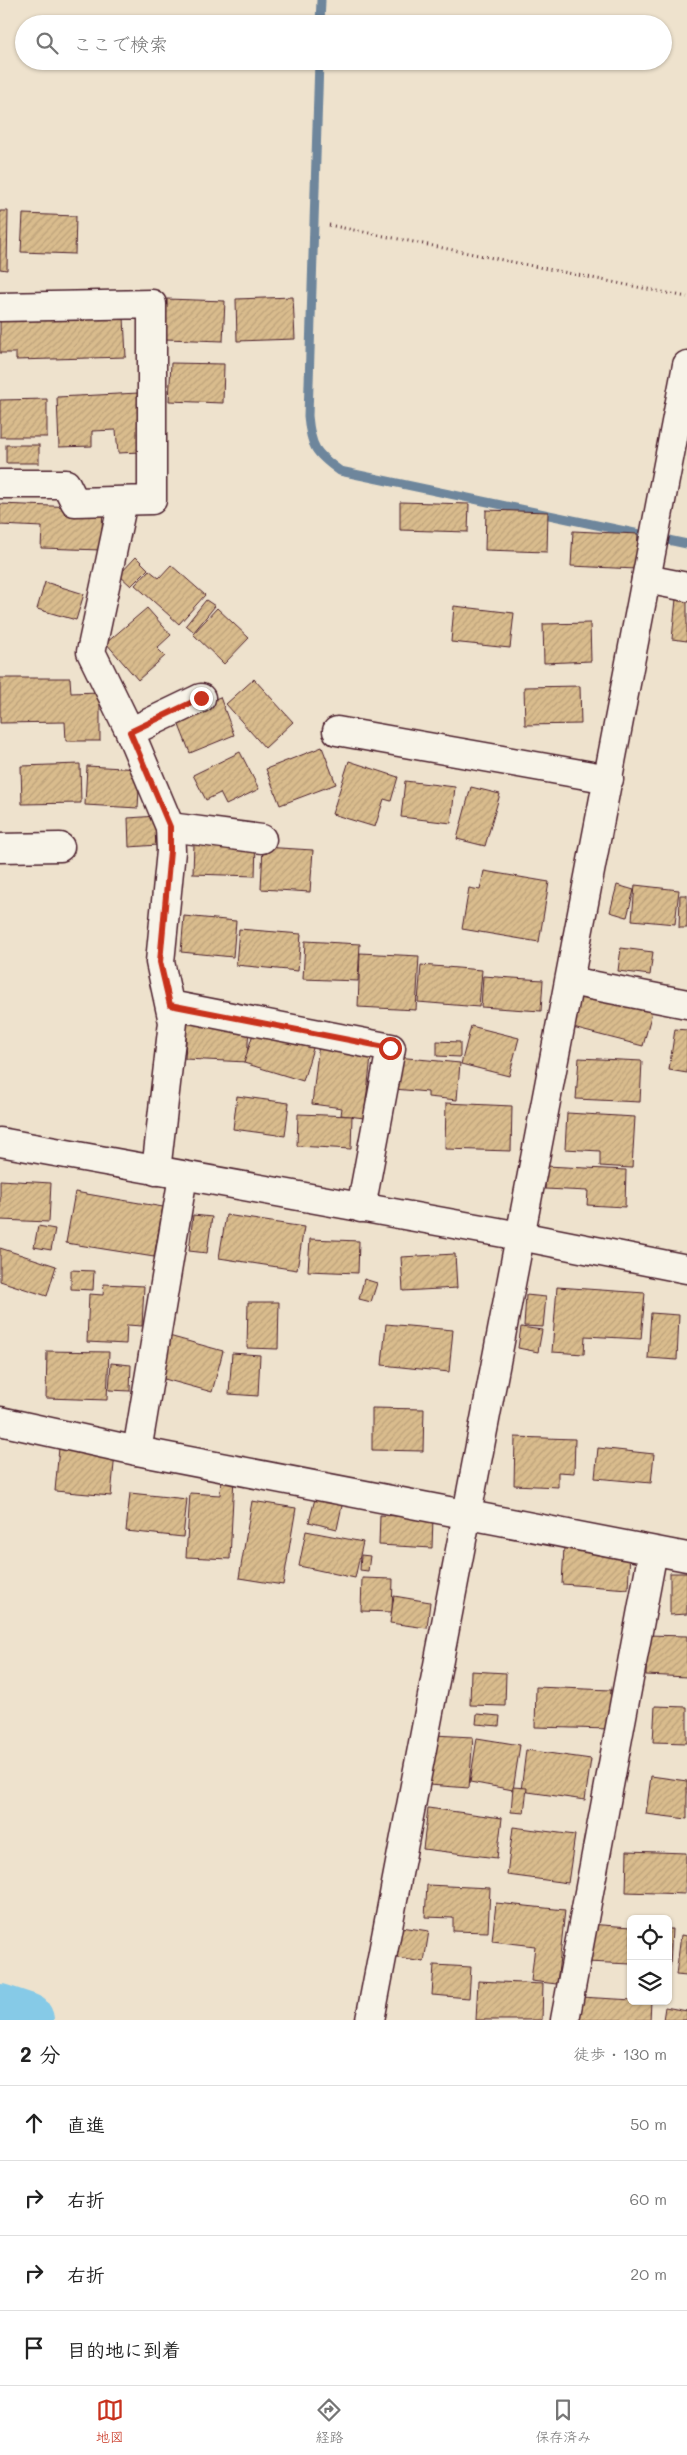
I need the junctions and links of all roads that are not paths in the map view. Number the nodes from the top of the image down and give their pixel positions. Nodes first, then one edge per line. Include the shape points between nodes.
1 (0, 307) edge
2 (687, 365) edge
3 (0, 484) edge
4 (123, 501) junction
5 (646, 579) junction
6 (687, 587) edge
7 (201, 698) dead end
8 (337, 731) dead end
9 (130, 732) junction
10 (608, 779) junction
11 (170, 827) junction
12 (262, 839) dead end
13 (60, 847) dead end
14 (0, 848) edge
15 (570, 981) junction
16 (687, 1004) edge
17 (170, 1005) junction
18 (0, 1142) edge
19 (156, 1171) junction
20 (183, 1176) junction
21 (361, 1208) junction
22 (520, 1236) junction
23 (687, 1269) edge
24 (0, 1421) edge
25 (137, 1451) junction
26 (467, 1513) junction
27 (653, 1551) junction
28 (687, 1557) edge
29 (370, 2020) edge
30 (565, 2020) edge

1 - 4 street via 152,304 152,500
2 - 5 street
3 - 4 street via 66,484 74,502
4 - 9 street via 91,652
5 - 6 street
5 - 10 street
7 - 9 street
8 - 10 street
9 - 11 street
10 - 15 street
11 - 12 street
11 - 17 street via 160,962
13 - 14 street
15 - 16 street
15 - 22 street
17 - 19 street via 173,1022
17 - 21 street via 390,1048
18 - 19 street
19 - 20 street
20 - 21 street
20 - 25 street
21 - 22 street
22 - 23 street
22 - 26 street
24 - 25 street
25 - 26 street
26 - 27 street
26 - 29 street
27 - 28 street
27 - 30 street

